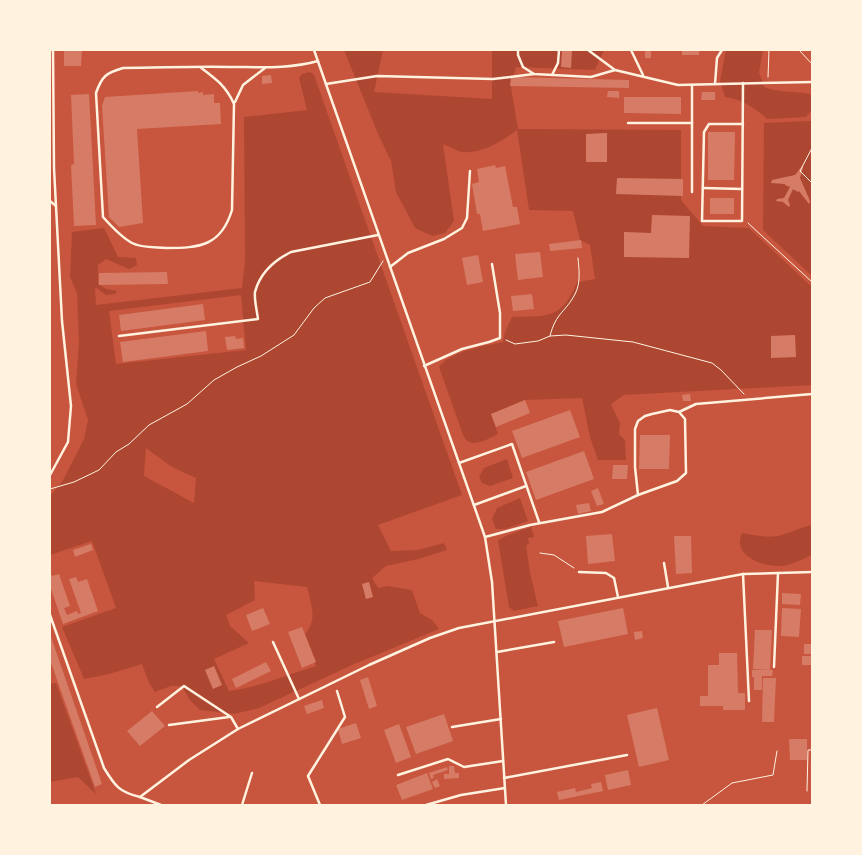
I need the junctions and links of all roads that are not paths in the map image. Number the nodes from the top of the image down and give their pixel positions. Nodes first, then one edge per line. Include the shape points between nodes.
1 (53, 50) edge
2 (314, 50) edge
3 (518, 50) edge
4 (559, 50) edge
5 (588, 50) edge
6 (631, 50) edge
7 (722, 50) edge
8 (318, 61) junction
9 (200, 67) junction
10 (265, 68) junction
11 (615, 70) junction
12 (534, 74) junction
13 (552, 75) junction
14 (643, 75) junction
15 (812, 82) edge
16 (743, 83) junction
17 (326, 84) junction
18 (692, 84) junction
19 (715, 84) junction
20 (234, 104) junction
21 (628, 123) dead end
22 (692, 123) junction
23 (742, 124) junction
24 (470, 171) dead end
25 (703, 188) junction
26 (742, 189) junction
27 (692, 192) dead end
28 (50, 201) edge
29 (56, 206) junction
30 (378, 235) junction
31 (492, 264) dead end
32 (390, 267) junction
33 (119, 336) dead end
34 (424, 366) junction
35 (812, 394) edge
36 (679, 412) junction
37 (459, 463) junction
38 (50, 475) edge
39 (526, 486) junction
40 (638, 495) junction
41 (474, 505) junction
42 (540, 523) junction
43 (485, 537) junction
44 (664, 563) dead end
45 (579, 572) road end
46 (812, 572) edge
47 (778, 573) junction
48 (743, 574) junction
49 (668, 587) junction
50 (618, 596) junction
51 (50, 615) edge
52 (495, 620) junction
53 (273, 642) dead end
54 (554, 642) dead end
55 (497, 652) junction
56 (774, 667) dead end
57 (337, 691) dead end
58 (299, 699) junction
59 (749, 701) dead end
60 (157, 707) dead end
61 (231, 717) junction
62 (501, 719) junction
63 (169, 725) dead end
64 (452, 727) dead end
65 (238, 728) junction
66 (627, 755) dead end
67 (503, 761) junction
68 (252, 773) dead end
69 (398, 775) dead end
70 (504, 778) junction
71 (505, 788) junction
72 (140, 798) junction
73 (161, 805) edge
74 (242, 805) edge
75 (320, 805) edge
76 (426, 805) edge
77 (506, 805) edge

1 - 29 lane
2 - 8 lane
3 - 12 lane via 523,66
4 - 13 lane via 558,63
5 - 11 lane
6 - 14 lane
7 - 19 lane via 717,58
8 - 10 lane via 301,66
8 - 17 lane
9 - 10 lane
9 - 20 lane via 217,79
9 - 20 lane via 123,68 100,80 96,93 103,217 132,243 144,246 189,248 203,246 213,240 223,230 232,210
10 - 20 lane via 243,85
11 - 13 lane via 591,77
11 - 14 lane
12 - 13 lane
12 - 17 lane via 493,79 378,76
14 - 18 lane via 678,85
15 - 16 lane
16 - 19 lane
16 - 23 lane
17 - 30 lane
18 - 19 lane
18 - 22 lane
21 - 22 lane
22 - 27 lane
23 - 25 lane via 709,124 704,132
23 - 26 lane
24 - 32 lane via 467,218 462,228 444,240 408,253
25 - 26 lane
25 - 26 lane via 702,221 742,221
28 - 29 lane
29 - 38 lane via 62,321 71,406 68,442
30 - 32 lane
30 - 33 lane via 291,252 278,258 263,275 255,293 258,319
31 - 34 lane via 500,314 500,338
32 - 34 lane
34 - 37 lane
35 - 36 lane via 696,404
36 - 40 lane via 684,419 686,473 677,481
36 - 40 lane via 670,410 652,414 638,422 635,429
37 - 39 lane via 512,444
37 - 41 lane
39 - 41 lane
39 - 42 lane
40 - 42 lane via 602,512
41 - 43 lane
42 - 43 lane
43 - 52 lane
44 - 49 lane
45 - 50 lane via 606,573 614,578
46 - 47 lane
47 - 48 lane
47 - 56 lane
48 - 49 lane
48 - 59 lane
49 - 50 lane
50 - 52 lane
51 - 72 lane via 104,768 116,788
52 - 55 lane
52 - 58 lane via 430,638
53 - 58 lane
54 - 55 lane
55 - 62 lane
57 - 75 lane via 345,717 308,776
58 - 65 lane
60 - 61 lane via 184,686
61 - 63 lane
61 - 65 lane
62 - 64 lane
62 - 67 lane
65 - 72 lane
66 - 70 lane
67 - 69 lane via 464,768 448,759
67 - 70 lane
68 - 74 lane
70 - 71 lane
71 - 76 lane
71 - 77 lane
72 - 73 lane

